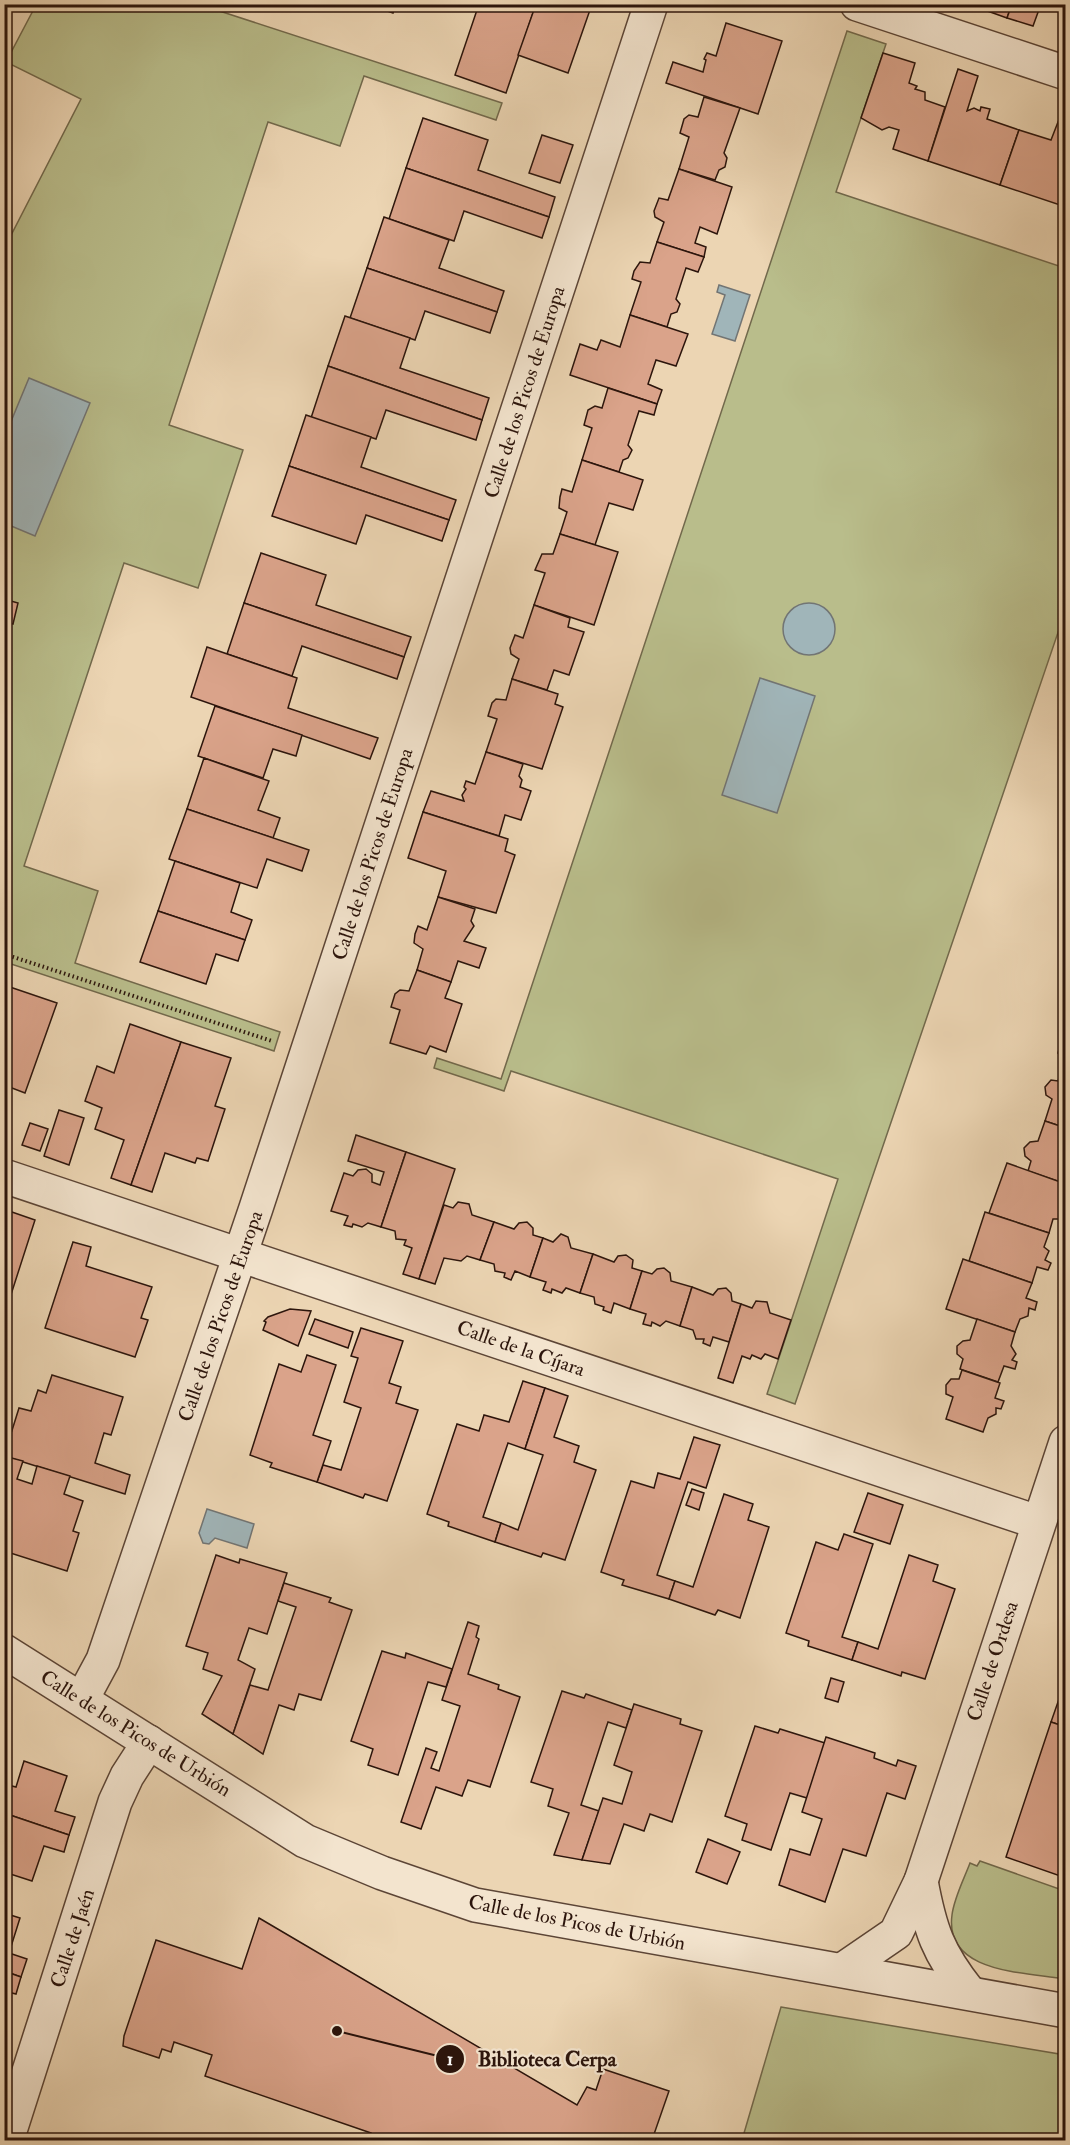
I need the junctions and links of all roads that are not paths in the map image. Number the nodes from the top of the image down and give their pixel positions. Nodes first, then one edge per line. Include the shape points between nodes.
1 (651, 4) edge
2 (857, 4) edge
3 (1065, 73) edge
4 (4, 1176) edge
5 (241, 1254) junction
6 (1065, 1442) edge
7 (1037, 1522) junction
8 (4, 1651) edge
9 (82, 1699) junction
10 (149, 1742) junction
11 (921, 1881) junction
12 (842, 1970) junction
13 (969, 1992) junction
14 (1065, 2011) edge
15 (7, 2140) edge

1 - 5 street, Calle de los Picos de Europa
2 - 3 street
4 - 5 street, Calle de la Cíjara
5 - 7 street, Calle de la Cíjara
5 - 9 street, Calle de los Picos de Europa via 103,1660
6 - 7 street, Calle de Ordesa
7 - 11 street, Calle de Ordesa
8 - 9 street, Calle de los Picos de Urbión
9 - 10 street, Calle de los Picos de Urbión
10 - 12 street, Calle de los Picos de Urbión via 305,1841 475,1905
10 - 15 street, Calle de Jaén via 116,1802
11 - 12 street, Calle de Ordesa via 896,1933
11 - 13 street via 934,1938 947,1965
12 - 13 street, Calle de los Picos de Urbión
13 - 14 street, Calle de los Picos de Urbión

